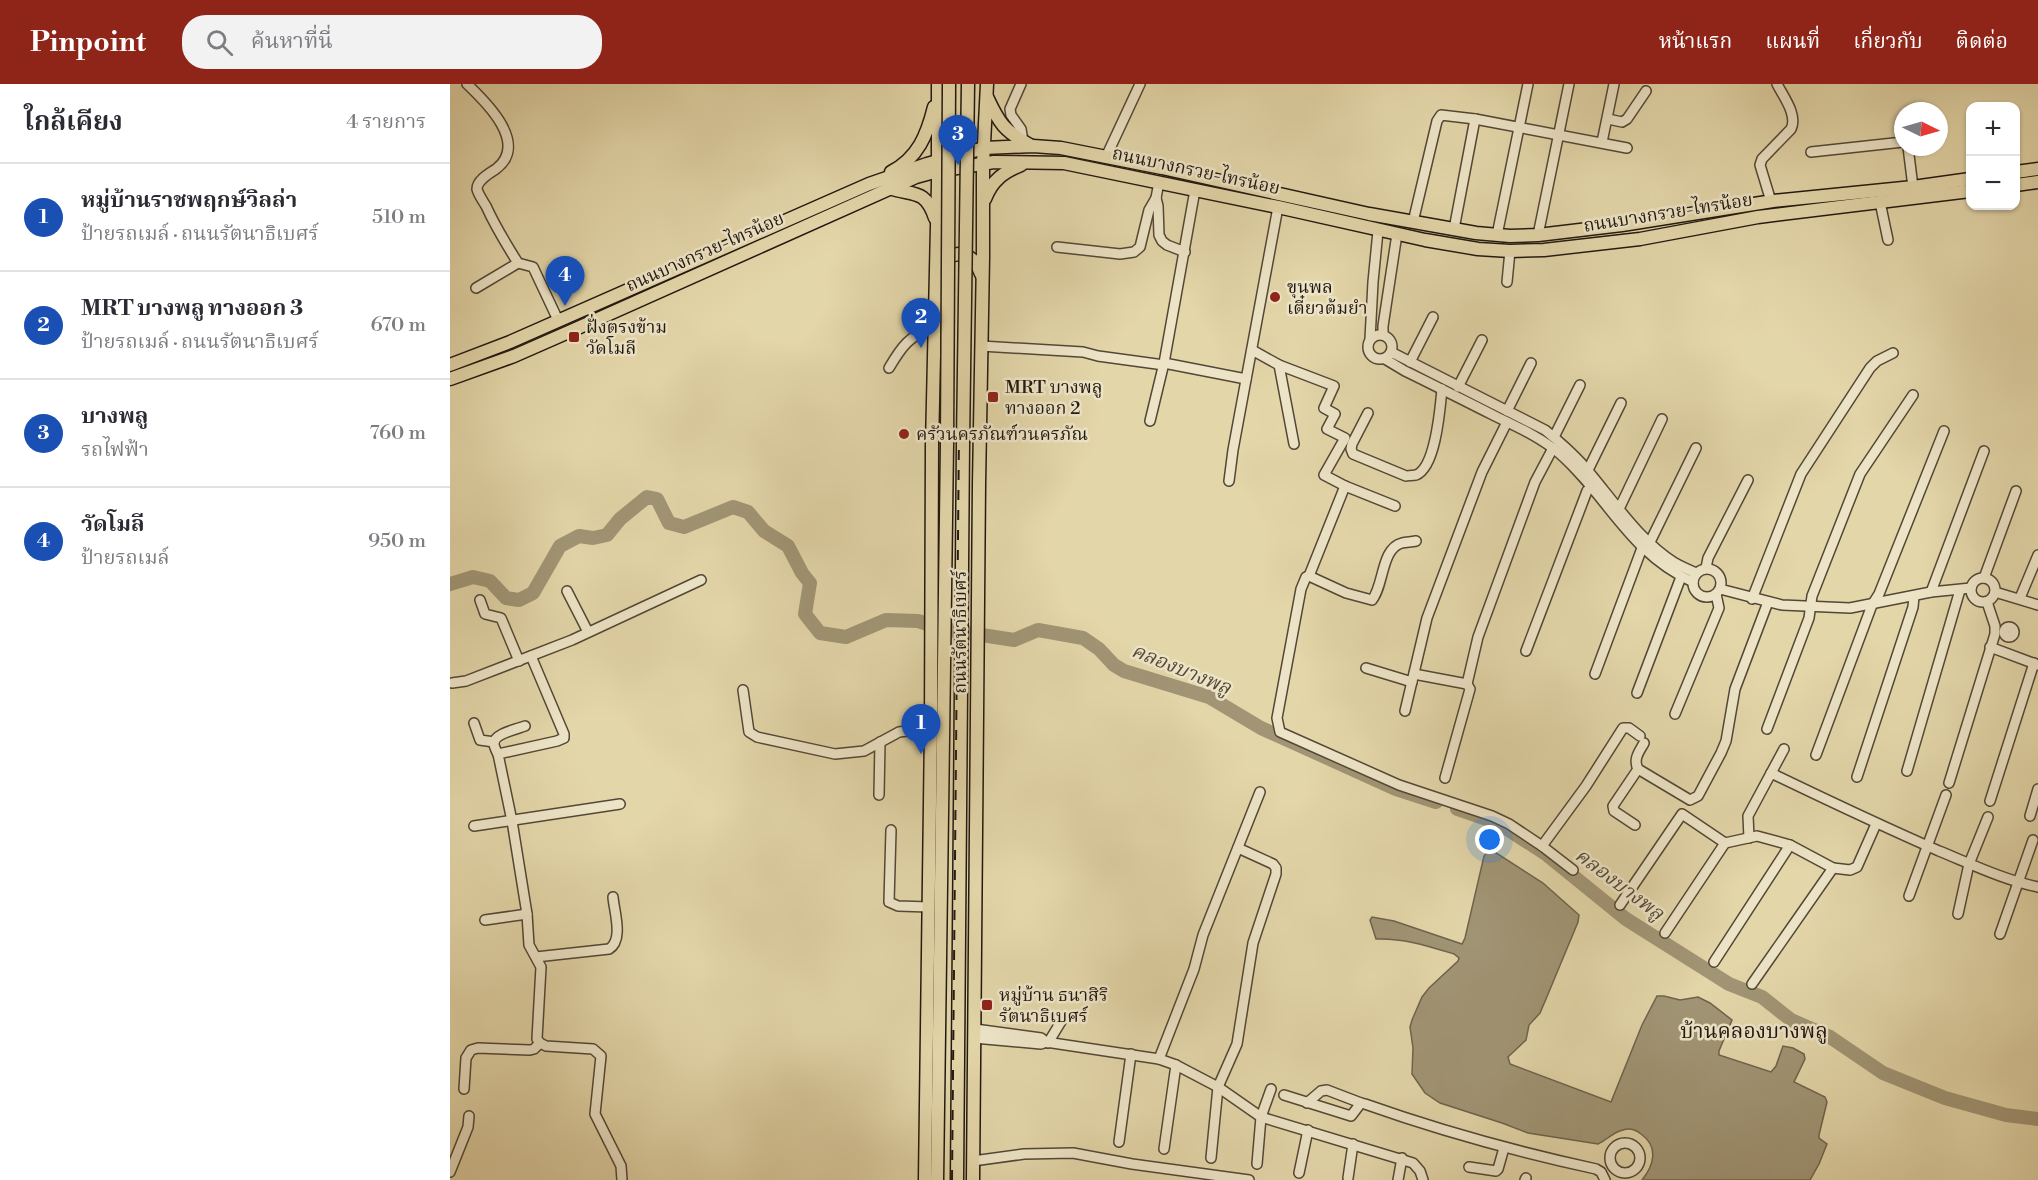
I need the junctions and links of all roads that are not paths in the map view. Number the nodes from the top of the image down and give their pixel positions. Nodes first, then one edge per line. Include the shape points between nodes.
1 (467, 84) edge
2 (970, 84) edge
3 (1021, 84) edge
4 (1140, 84) edge
5 (1528, 84) edge
6 (1569, 84) edge
7 (1614, 84) edge
8 (1777, 84) edge
9 (944, 85) edge
10 (987, 90) edge
11 (1646, 91) dead end
12 (1475, 119) junction
13 (1608, 119) junction
14 (1518, 127) junction
15 (1559, 135) junction
16 (1602, 142) junction
17 (1894, 143) edge
18 (1024, 145) junction
19 (984, 148) junction
20 (1627, 148) dead end
21 (1811, 152) dead end
22 (1909, 156) edge
23 (1106, 157) junction
24 (1020, 163) junction
25 (983, 164) junction
26 (938, 166) junction
27 (2038, 169) edge
28 (2020, 171) edge
29 (1966, 180) edge
30 (1159, 182) junction
31 (2038, 182) edge
32 (869, 184) junction
33 (2020, 184) edge
34 (1913, 187) junction
35 (889, 188) junction
36 (1195, 190) junction
37 (1966, 191) edge
38 (1156, 198) junction
39 (1773, 201) junction
40 (1880, 202) junction
41 (983, 205) junction
42 (1278, 207) junction
43 (1413, 222) junction
44 (1454, 230) junction
45 (1378, 231) junction
46 (1397, 234) junction
47 (1497, 235) junction
48 (1538, 235) junction
49 (1888, 240) dead end
50 (1057, 248) dead end
51 (937, 250) junction
52 (1510, 251) junction
53 (1185, 252) junction
54 (518, 262) junction
55 (1374, 268) junction
56 (1392, 271) junction
57 (936, 280) junction
58 (1507, 282) dead end
59 (982, 284) junction
60 (476, 288) dead end
61 (1433, 317) dead end
62 (558, 321) junction
63 (934, 327) junction
64 (564, 334) junction
65 (1383, 336) junction
66 (1370, 339) junction
67 (1482, 340) dead end
68 (981, 346) junction
69 (1252, 350) junction
70 (1893, 353) dead end
71 (1388, 355) junction
72 (1410, 362) junction
73 (1531, 363) dead end
74 (1164, 364) junction
75 (450, 365) edge
76 (1279, 365) junction
77 (889, 368) dead end
78 (450, 379) edge
79 (1246, 379) junction
80 (1580, 384) dead end
81 (1458, 387) junction
82 (1442, 389) junction
83 (1913, 395) dead end
84 (1621, 403) dead end
85 (1507, 411) junction
86 (1368, 413) dead end
87 (1662, 419) dead end
88 (1150, 421) dead end
89 (1507, 422) junction
90 (1944, 431) dead end
91 (1554, 437) junction
92 (1294, 444) dead end
93 (1553, 448) junction
94 (1696, 448) dead end
95 (1984, 451) dead end
96 (1588, 470) junction
97 (1748, 480) dead end
98 (1229, 481) dead end
99 (1593, 484) junction
100 (1346, 486) junction
101 (2016, 491) dead end
102 (1395, 506) dead end
103 (1619, 509) junction
104 (1416, 542) dead end
105 (1646, 545) junction
106 (2038, 555) edge
107 (1706, 568) junction
108 (1309, 576) junction
109 (1681, 577) junction
110 (1694, 578) junction
111 (1984, 578) junction
112 (701, 580) dead end
113 (1971, 588) junction
114 (1960, 590) junction
115 (567, 591) dead end
116 (1718, 592) junction
117 (1932, 592) junction
118 (1995, 592) junction
119 (1914, 596) junction
120 (2020, 598) junction
121 (1752, 599) junction
122 (480, 600) dead end
123 (1768, 602) junction
124 (1987, 602) junction
125 (1872, 605) junction
126 (2038, 605) edge
127 (1810, 607) junction
128 (588, 632) junction
129 (1990, 647) junction
130 (1526, 651) dead end
131 (531, 656) junction
132 (519, 661) junction
133 (2036, 664) edge
134 (1366, 668) dead end
135 (1595, 674) dead end
136 (1413, 678) junction
137 (452, 683) dead end
138 (1467, 684) junction
139 (743, 690) dead end
140 (1637, 693) dead end
141 (1405, 711) dead end
142 (1675, 714) dead end
143 (474, 723) dead end
144 (525, 726) dead end
145 (931, 728) junction
146 (1767, 729) dead end
147 (494, 742) junction
148 (880, 742) junction
149 (1784, 749) dead end
150 (498, 754) junction
151 (1816, 755) dead end
152 (1638, 769) junction
153 (1907, 771) dead end
154 (1771, 774) junction
155 (1857, 777) dead end
156 (1445, 778) dead end
157 (1949, 783) dead end
158 (2038, 789) edge
159 (1260, 792) dead end
160 (879, 795) dead end
161 (1946, 795) dead end
162 (1990, 801) dead end
163 (620, 804) dead end
164 (2033, 814) edge
165 (1988, 817) dead end
166 (512, 821) junction
167 (1876, 824) junction
168 (1635, 825) dead end
169 (474, 826) dead end
170 (891, 830) dead end
171 (1749, 838) junction
172 (2033, 840) dead end
173 (1725, 843) junction
174 (1791, 845) junction
175 (1542, 846) junction
176 (1928, 846) junction
177 (1238, 848) junction
178 (1969, 864) junction
179 (1833, 868) junction
180 (1573, 870) dead end
181 (2018, 883) junction
182 (2038, 887) edge
183 (929, 888) junction
184 (1909, 896) dead end
185 (613, 897) dead end
186 (977, 899) junction
187 (1620, 905) dead end
188 (929, 907) junction
189 (526, 914) junction
190 (1958, 914) dead end
191 (485, 920) dead end
192 (1665, 933) dead end
193 (2000, 934) dead end
194 (536, 957) junction
195 (1714, 962) dead end
196 (1752, 984) dead end
197 (1062, 1020) dead end
198 (974, 1034) junction
199 (1047, 1042) junction
200 (540, 1043) junction
201 (1131, 1054) junction
202 (1159, 1059) junction
203 (1176, 1065) junction
204 (1218, 1087) junction
205 (464, 1089) dead end
206 (1271, 1089) dead end
207 (1284, 1095) dead end
208 (1307, 1103) junction
209 (1361, 1103) junction
210 (938, 1106) junction
211 (958, 1107) junction
212 (469, 1116) dead end
213 (1261, 1117) junction
214 (1308, 1130) junction
215 (1119, 1142) dead end
216 (1353, 1144) junction
217 (1504, 1148) junction
218 (1164, 1149) dead end
219 (1211, 1158) dead end
220 (1402, 1158) junction
221 (973, 1161) junction
222 (1257, 1164) dead end
223 (1469, 1167) dead end
224 (1615, 1168) dead end
225 (450, 1172) edge
226 (1299, 1173) dead end
227 (1347, 1178) dead end
228 (1605, 1178) edge
229 (622, 1180) edge
230 (925, 1180) edge
231 (937, 1180) edge
232 (957, 1180) edge
233 (972, 1180) edge
234 (1250, 1180) edge
235 (1398, 1180) edge
236 (1423, 1180) edge

1 - 54 street via 490,108 508,139 502,163 480,181 477,189
2 - 9 main road
2 - 211 main road, ถนนรัตนาธิเบศร์, bridge
3 - 18 street via 1010,110 1021,129
4 - 23 street
5 - 14 street
6 - 15 street
7 - 13 street
8 - 39 street via 1794,124 1760,165
9 - 26 main road, ถนนรัตนาธิเบศร์
9 - 32 main road via 920,147 899,168
9 - 210 main road, ถนนรัตนาธิเบศร์, bridge via 947,444
10 - 18 main road via 998,121
10 - 19 main road, ถนนรัตนาธิเบศร์
11 - 13 street via 1627,120
12 - 14 street
12 - 43 street via 1439,117
12 - 44 street
13 - 16 street
14 - 15 street
14 - 47 street
15 - 16 street
15 - 48 street
16 - 20 street
17 - 21 street
18 - 19 main road, ถนนบางกรวย-ไทรน้อย
18 - 23 main road, ถนนบางกรวย-ไทรน้อย
18 - 24 main road
19 - 25 main road, ถนนรัตนาธิเบศร์
19 - 26 main road, ถนนบางกรวย-ไทรน้อย
22 - 34 street
23 - 43 main road, ถนนบางกรวย-ไทรน้อย
24 - 25 main road, ถนนบางกรวย-ไทรน้อย
24 - 30 main road, ถนนบางกรวย-ไทรน้อย via 1064,164
24 - 41 main road via 998,178
25 - 26 main road, ถนนบางกรวย-ไทรน้อย
25 - 41 main road, ถนนรัตนาธิเบศร์
26 - 32 main road, ถนนบางกรวย-ไทรน้อย
26 - 35 main road, ถนนบางกรวย-ไทรน้อย
26 - 51 main road, ถนนรัตนาธิเบศร์
27 - 28 main road
29 - 34 main road, ถนนบางกรวย-ไทรน้อย
30 - 36 main road, ถนนบางกรวย-ไทรน้อย
30 - 38 street
31 - 33 main road
32 - 62 main road, ถนนบางกรวย-ไทรน้อย
34 - 39 main road, ถนนบางกรวย-ไทรน้อย
35 - 51 main road via 913,192 930,205
35 - 64 main road, ถนนบางกรวย-ไทรน้อย
36 - 42 main road, ถนนบางกรวย-ไทรน้อย
36 - 53 street
37 - 40 main road, ถนนบางกรวย-ไทรน้อย
38 - 50 street via 1140,247 1134,252
38 - 53 street via 1162,241
39 - 48 main road, ถนนบางกรวย-ไทรน้อย
40 - 49 street
40 - 52 main road, ถนนบางกรวย-ไทรน้อย via 1758,217 1640,239
41 - 59 main road, ถนนรัตนาธิเบศร์
42 - 45 main road, ถนนบางกรวย-ไทรน้อย
42 - 69 street
43 - 44 main road, ถนนบางกรวย-ไทรน้อย
44 - 47 main road, ถนนบางกรวย-ไทรน้อย
45 - 46 main road, ถนนบางกรวย-ไทรน้อย
45 - 55 street
46 - 52 main road, ถนนบางกรวย-ไทรน้อย
46 - 56 street
47 - 48 main road, ถนนบางกรวย-ไทรน้อย
51 - 57 main road, ถนนรัตนาธิเบศร์
52 - 58 street
53 - 74 street
54 - 60 street
54 - 62 street via 532,267
55 - 56 street via 1382,274
55 - 66 street
56 - 65 street
57 - 59 main road via 939,265 959,254 978,264
57 - 63 main road, ถนนรัตนาธิเบศร์
59 - 68 main road, ถนนรัตนาธิเบศร์
61 - 72 street
62 - 64 main road
62 - 75 main road, ถนนบางกรวย-ไทรน้อย
63 - 77 street via 913,336
63 - 145 main road, ถนนรัตนาธิเบศร์
64 - 78 main road, ถนนบางกรวย-ไทรน้อย
65 - 66 street
65 - 71 street via 1391,342
66 - 71 street via 1368,353 1375,359
67 - 81 street
68 - 74 street via 1083,352
68 - 186 main road, ถนนรัตนาธิเบศร์
69 - 76 street
69 - 79 street
70 - 121 street via 1870,368 1801,474
71 - 72 street
71 - 82 street
72 - 81 street
73 - 85 street
74 - 79 street
74 - 88 street
76 - 92 street
76 - 100 street via 1334,386 1324,408 1335,414 1327,429 1345,438 1324,476
79 - 98 street
80 - 91 street
81 - 85 street
82 - 86 street via 1430,456 1423,470 1415,475 1406,476 1353,454 1352,444
82 - 89 street
83 - 127 street via 1860,474
84 - 96 street
85 - 91 street
87 - 103 street
89 - 93 street
89 - 136 street via 1482,472 1427,618
90 - 125 street
91 - 96 street
93 - 99 street
93 - 138 street via 1536,482 1482,626
94 - 105 street
95 - 117 street
96 - 99 street
97 - 107 street
99 - 103 street
99 - 105 street
99 - 130 street
100 - 102 street
100 - 108 street
101 - 111 street
103 - 105 street
104 - 108 street via 1393,547 1372,600
105 - 109 street
105 - 110 street
105 - 135 street
106 - 120 street
107 - 110 street
107 - 116 street via 1720,578
108 - 175 street via 1301,589 1277,718 1280,732 1399,785 1492,816
109 - 110 street
109 - 140 street
110 - 116 street via 1694,588 1701,596 1712,597
111 - 113 street via 1975,581
111 - 118 street via 1992,583
112 - 128 street
113 - 114 street
113 - 124 street via 1973,598
114 - 117 street
114 - 153 street
115 - 128 street
116 - 121 street
116 - 142 street via 1719,608
117 - 119 street
118 - 120 street
118 - 124 street
119 - 125 street
119 - 155 street
120 - 126 street
121 - 123 street
122 - 132 street via 485,614 501,618
123 - 127 street
123 - 152 street via 1735,689 1726,741 1698,796 1690,800
124 - 129 street via 1995,630
125 - 127 street
125 - 151 street
127 - 146 street
128 - 131 street
129 - 133 street
129 - 157 street
131 - 132 street
131 - 150 street via 564,738
132 - 137 street
133 - 162 street
134 - 136 street
136 - 138 street
136 - 141 street
138 - 156 street via 1469,694
139 - 148 street via 749,732 754,736 835,754 864,751
143 - 147 street via 480,741
144 - 147 street via 499,736
145 - 148 street via 899,732
145 - 183 main road, ถนนรัตนาธิเบศร์
147 - 150 street
148 - 160 street
149 - 154 street
150 - 166 street
152 - 168 street via 1613,806 1614,812
152 - 175 street via 1635,764 1642,739 1629,728 1623,728
154 - 167 street
154 - 171 street via 1748,816
158 - 164 street
159 - 177 street
161 - 176 street
163 - 166 street
165 - 178 street
166 - 169 street
166 - 189 street
167 - 176 street
167 - 179 street via 1857,867
170 - 188 street via 889,902
171 - 173 street
171 - 174 street via 1756,836
172 - 181 street
173 - 187 street via 1682,814
173 - 192 street
174 - 179 street
174 - 195 street
175 - 180 street
176 - 178 street
176 - 184 street
177 - 202 street
177 - 204 street via 1273,864 1276,874 1253,943 1237,1044
178 - 181 street
178 - 190 street
179 - 196 street
181 - 182 street
181 - 193 street
183 - 188 main road, ถนนรัตนาธิเบศร์
183 - 210 main road
185 - 194 street via 617,938 613,946
186 - 198 main road, ถนนรัตนาธิเบศร์
186 - 211 main road
188 - 230 main road, ถนนรัตนาธิเบศร์
189 - 191 street
189 - 194 street via 529,945
194 - 200 street via 542,975 537,1031
197 - 199 street
198 - 199 street via 1041,1038
198 - 221 main road, ถนนรัตนาธิเบศร์
199 - 201 street
200 - 205 street via 531,1050 471,1050 466,1058
200 - 229 street via 593,1048 601,1056 595,1114 621,1166
201 - 202 street
201 - 215 street
202 - 203 street
203 - 204 street
203 - 218 street
204 - 213 street
204 - 219 street
206 - 213 street
207 - 208 street
208 - 209 street via 1326,1090
208 - 209 street via 1351,1116
209 - 217 street
210 - 231 main road, ถนนรัตนาธิเบศร์
211 - 232 main road, ถนนรัตนาธิเบศร์
212 - 225 street
213 - 214 street
213 - 222 street
214 - 216 street
214 - 226 street
216 - 220 street
216 - 227 street
217 - 223 street via 1496,1171
217 - 228 street via 1596,1169
220 - 235 street
220 - 236 street via 1418,1167
221 - 233 main road, ถนนรัตนาธิเบศร์
221 - 234 street via 1072,1153
224 - 228 street

